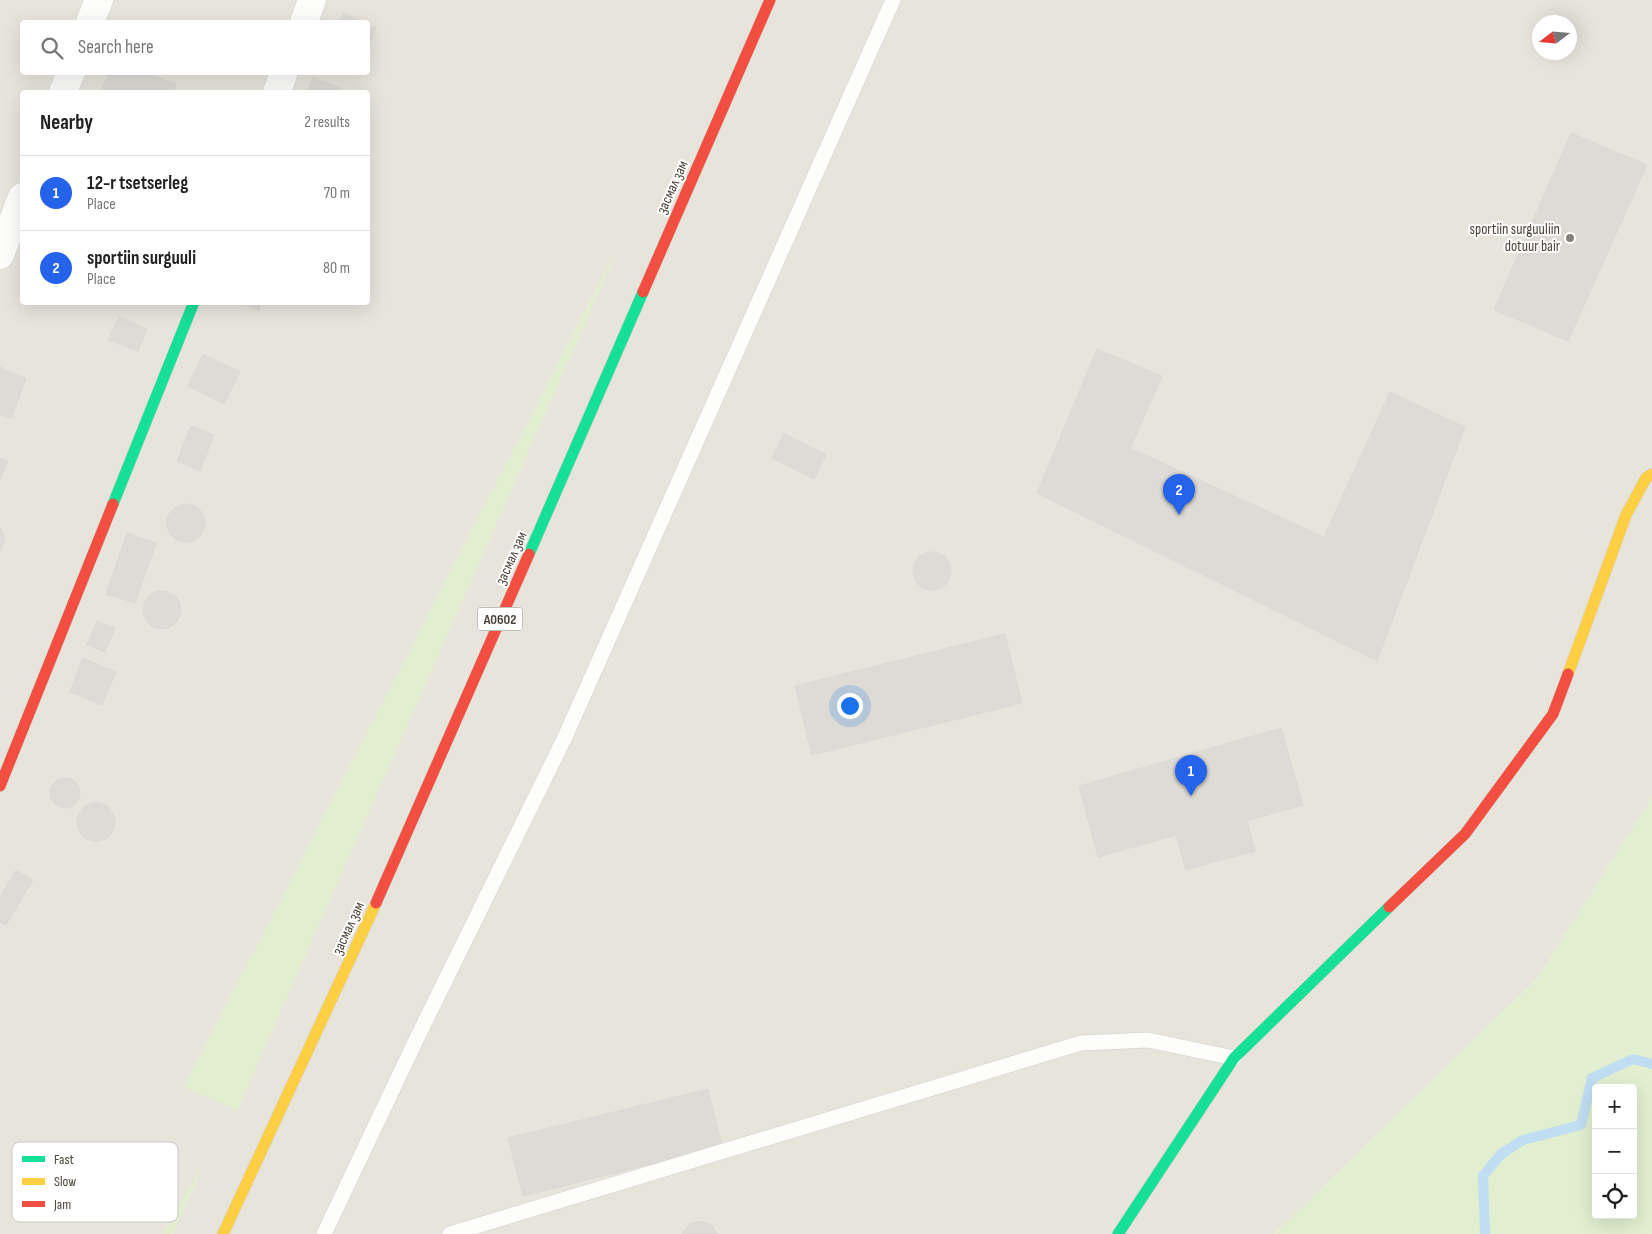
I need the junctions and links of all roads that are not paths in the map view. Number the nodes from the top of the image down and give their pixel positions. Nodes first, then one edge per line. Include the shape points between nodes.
1 (99, 0) edge
2 (312, 0) edge
3 (770, 0) edge
4 (893, 0) edge
5 (91, 20) edge
6 (305, 20) edge
7 (70, 75) edge
8 (283, 75) edge
9 (64, 90) edge
10 (278, 90) edge
11 (20, 202) edge
12 (0, 255) edge
13 (193, 305) edge
14 (1652, 474) edge
15 (0, 786) edge
16 (1234, 1058) junction
17 (223, 1234) edge
18 (324, 1234) edge
19 (450, 1234) edge
20 (1118, 1234) edge

1 - 5 street
2 - 6 street
3 - 17 main road, засмал зам / A0602 via 391,871
4 - 18 lane via 565,737
7 - 9 street
8 - 10 street
11 - 12 street
13 - 15 main road
14 - 16 main road via 1646,478 1626,515 1552,714 1465,834
16 - 19 lane via 1148,1040 1081,1044
16 - 20 main road

